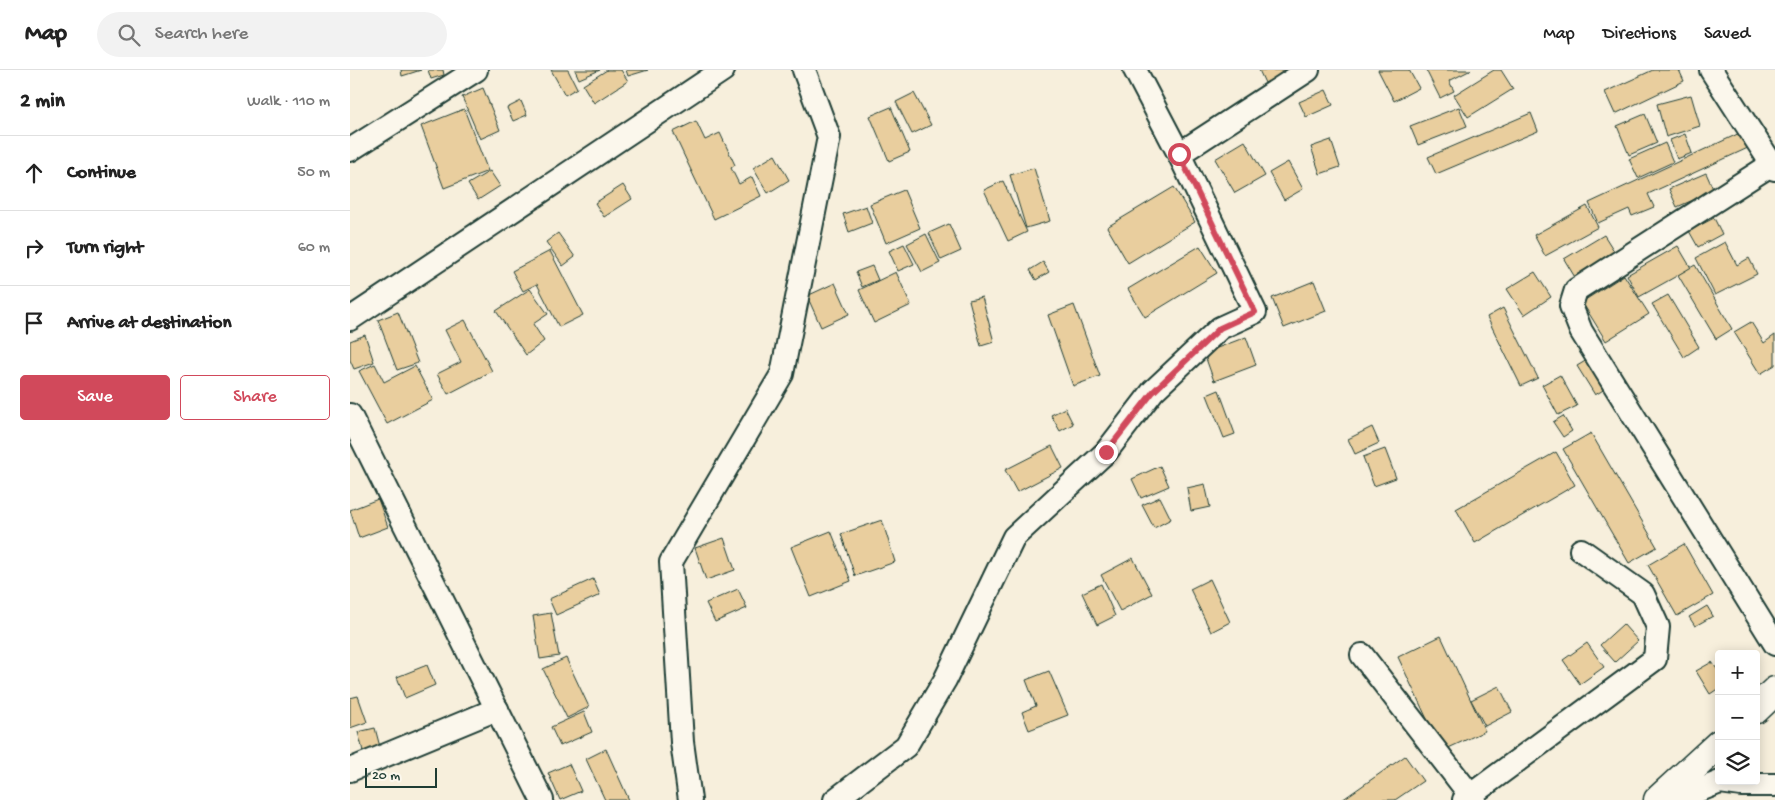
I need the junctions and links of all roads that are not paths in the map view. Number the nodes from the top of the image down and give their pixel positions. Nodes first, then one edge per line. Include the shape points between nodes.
1 (476, 70) edge
2 (723, 70) edge
3 (804, 70) edge
4 (1135, 70) edge
5 (1308, 70) edge
6 (1711, 70) edge
7 (350, 150) edge
8 (1179, 154) junction
9 (1774, 166) edge
10 (350, 319) edge
11 (350, 415) edge
12 (1580, 550) dead end
13 (1775, 644) edge
14 (1362, 655) dead end
15 (1775, 691) edge
16 (1760, 705) edge
17 (497, 709) junction
18 (1715, 748) edge
19 (350, 770) edge
20 (1715, 784) edge
21 (1724, 785) edge
22 (1760, 785) edge
23 (1775, 785) edge
24 (1470, 799) edge
25 (542, 800) edge
26 (690, 800) edge
27 (835, 800) edge
28 (1658, 800) edge
29 (1675, 800) edge
30 (1741, 800) edge

1 - 7 street
2 - 10 street
3 - 26 street via 829,136 782,374 671,562 682,742
4 - 8 street
5 - 8 street
6 - 9 street
8 - 27 street via 1255,312 1220,328 1153,392 1106,452 1014,538 945,680 906,746
9 - 13 street via 1576,290 1571,306 1581,331
11 - 17 street
12 - 24 street via 1643,594 1658,627 1656,659
14 - 24 street
15 - 16 main road
17 - 19 street
17 - 25 street
18 - 28 main road
20 - 29 street
21 - 30 street
22 - 23 street

